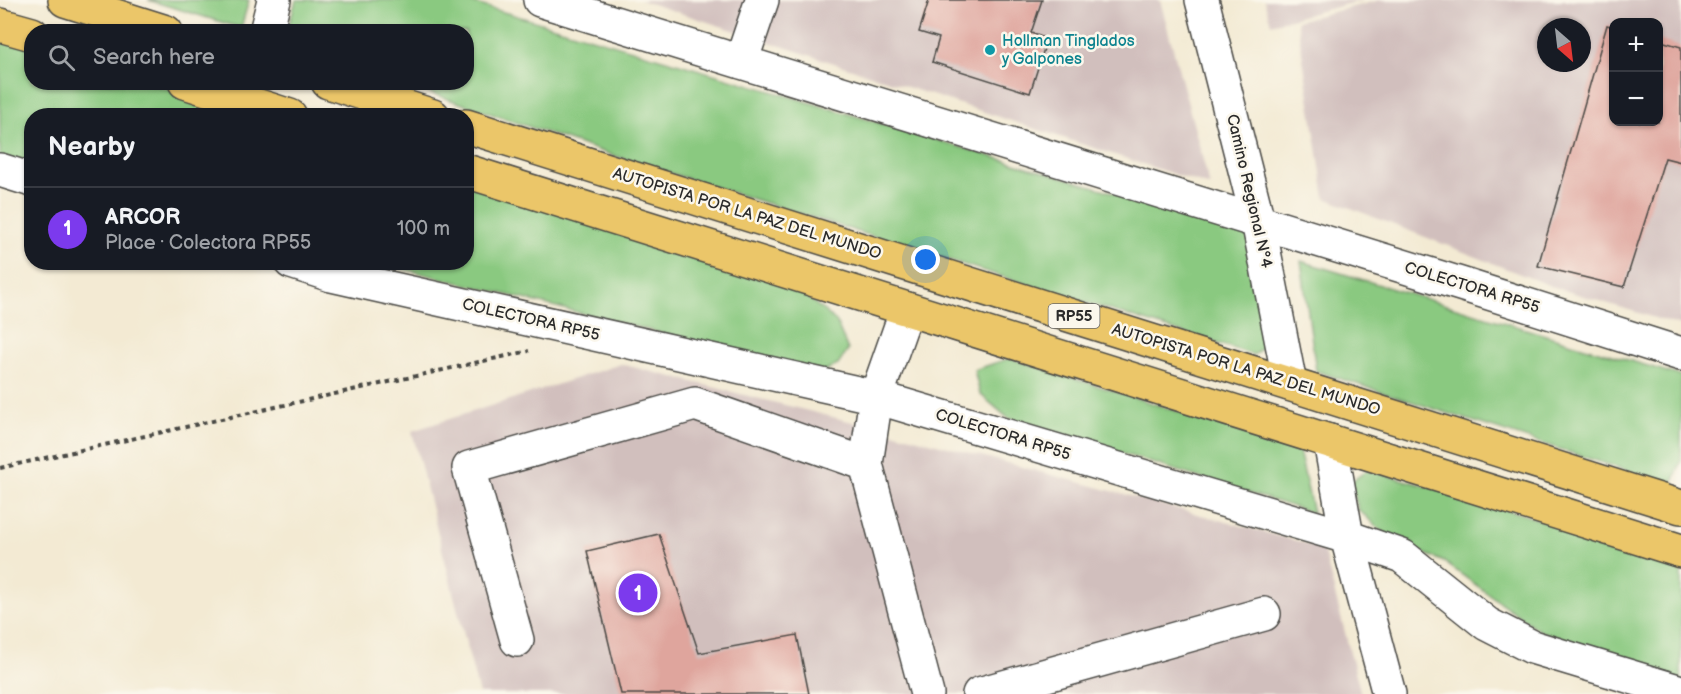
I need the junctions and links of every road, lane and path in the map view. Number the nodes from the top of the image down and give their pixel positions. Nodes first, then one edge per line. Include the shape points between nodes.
1 (65, 0) edge
2 (274, 0) edge
3 (540, 0) edge
4 (762, 0) edge
5 (1202, 0) edge
6 (141, 24) edge
7 (268, 24) edge
8 (0, 25) edge
9 (24, 32) edge
10 (741, 62) junction
11 (210, 90) edge
12 (353, 90) edge
13 (265, 108) edge
14 (408, 108) edge
15 (474, 129) edge
16 (0, 170) edge
17 (474, 174) edge
18 (24, 178) edge
19 (1258, 221) junction
20 (317, 270) edge
21 (907, 309) junction
22 (531, 351) dead end
23 (1681, 354) edge
24 (1290, 384) junction
25 (876, 397) junction
26 (1330, 441) junction
27 (866, 464) junction
28 (0, 468) edge
29 (1681, 507) edge
30 (1347, 537) junction
31 (1681, 551) edge
32 (1264, 614) dead end
33 (517, 640) dead end
34 (1681, 692) edge
35 (927, 694) edge
36 (979, 694) edge
37 (1389, 694) edge

1 - 6 highway
2 - 7 street
3 - 10 street, COLECTORA RP55
4 - 10 street
5 - 19 street, Camino Regional Nº4
8 - 9 highway
10 - 19 street, COLECTORA RP55
11 - 13 highway
12 - 14 highway
15 - 24 highway, AUTOPISTA POR LA PAZ DEL MUNDO / RP55
16 - 18 street
17 - 21 highway, RP55
19 - 23 street, COLECTORA RP55
19 - 24 street, Camino Regional Nº4
20 - 25 street, COLECTORA RP55
21 - 25 street
21 - 26 highway, RP55
22 - 28 path
24 - 29 highway, AUTOPISTA POR LA PAZ DEL MUNDO / RP55
25 - 27 street
25 - 30 street, COLECTORA RP55
26 - 30 street
26 - 31 highway, RP55
27 - 33 street via 695,404 469,468
27 - 35 street
30 - 34 street, COLECTORA RP55 via 1402,556 1487,624 1532,647
30 - 37 street
32 - 36 street

